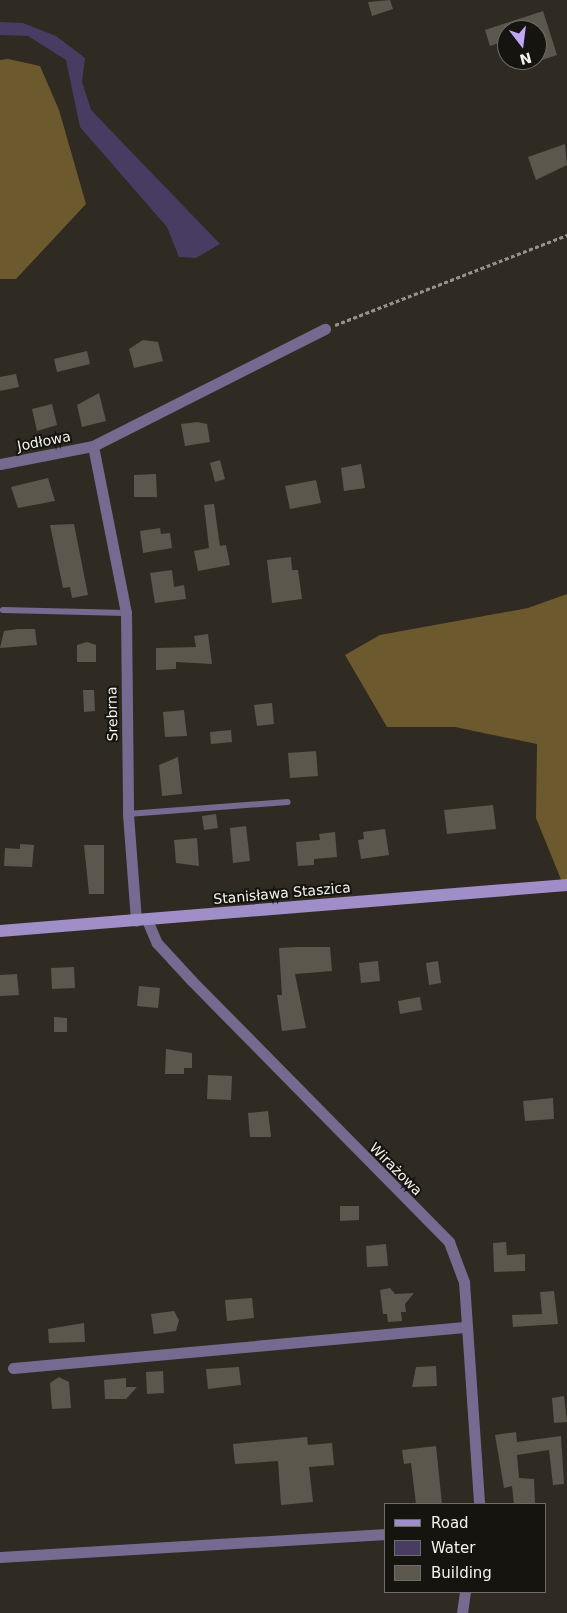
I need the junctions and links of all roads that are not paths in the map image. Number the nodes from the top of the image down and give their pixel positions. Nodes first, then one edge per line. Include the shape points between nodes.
1 (325, 330) road end
2 (94, 446) junction
3 (0, 464) edge
4 (3, 610) dead end
5 (126, 613) junction
6 (288, 802) dead end
7 (128, 814) junction
8 (567, 884) edge
9 (141, 920) junction
10 (0, 931) edge
11 (467, 1327) junction
12 (13, 1368) dead end
13 (479, 1503) edge
14 (384, 1534) edge
15 (0, 1557) edge
16 (465, 1593) edge
17 (462, 1613) edge

1 - 2 street, Jodłowa
2 - 3 street, Jodłowa
2 - 5 street, Srebrna
4 - 5 lane
5 - 7 street, Srebrna
6 - 7 lane
7 - 9 street, Srebrna
8 - 9 street, Stanisława Staszica
9 - 10 street, Stanisława Staszica
9 - 11 street, Wirażowa via 180,968 449,1242 464,1282
11 - 12 street
11 - 13 street, Wirażowa
14 - 15 street
16 - 17 street

